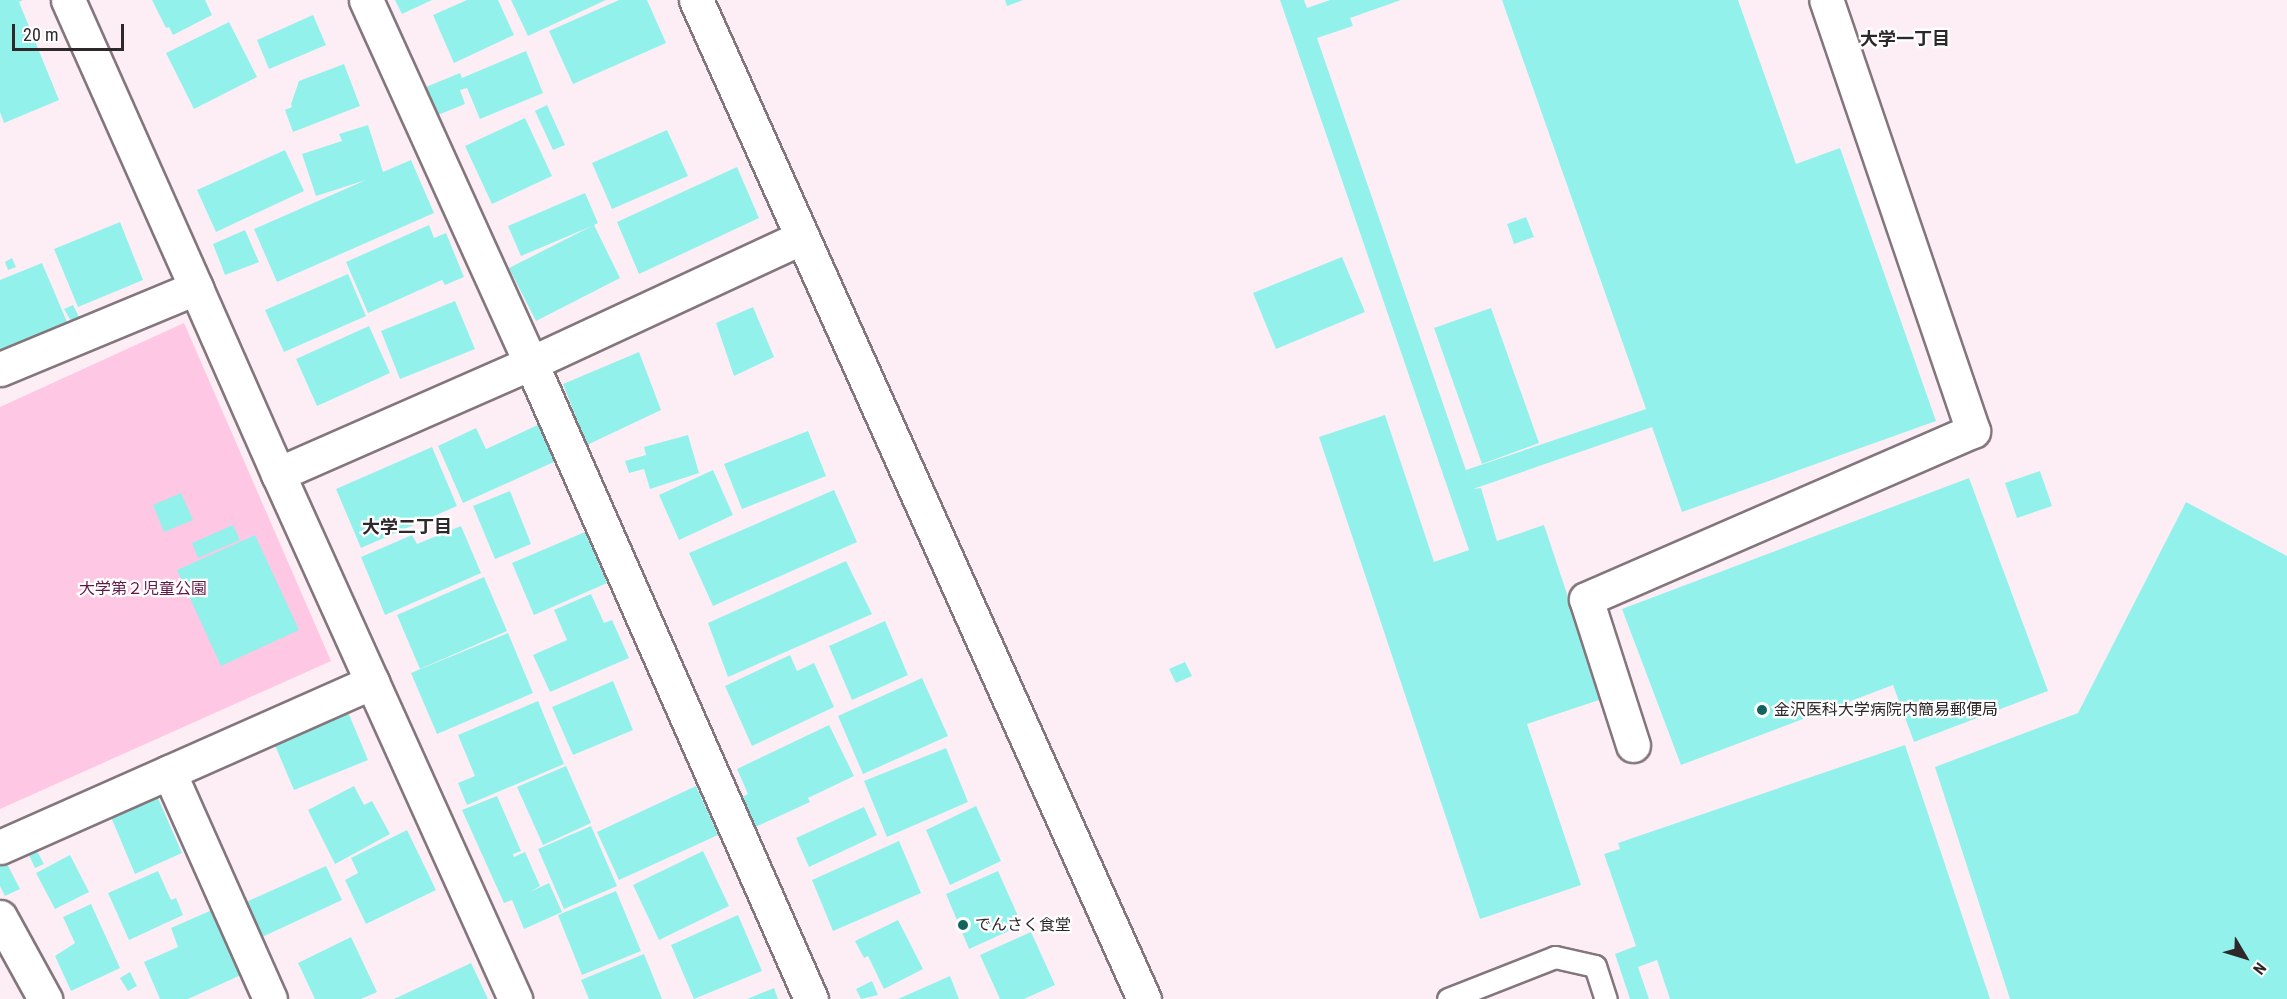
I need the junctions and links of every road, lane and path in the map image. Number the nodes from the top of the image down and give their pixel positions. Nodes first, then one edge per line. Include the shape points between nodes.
1 (68, 0) edge
2 (366, 0) edge
3 (696, 0) edge
4 (1826, 0) edge
5 (802, 237) junction
6 (196, 288) junction
7 (531, 363) junction
8 (0, 369) edge
9 (278, 474) junction
10 (372, 682) junction
11 (1633, 745) dead end
12 (169, 772) junction
13 (0, 847) edge
14 (0, 917) edge
15 (45, 999) edge
16 (270, 999) edge
17 (515, 999) edge
18 (811, 999) edge
19 (1144, 999) edge
20 (1448, 999) edge
21 (1606, 999) edge

1 - 6 street
2 - 7 street
3 - 5 street
4 - 11 street via 1973,431 1586,599
5 - 7 street
5 - 19 street
6 - 8 street
6 - 9 street
7 - 9 street
7 - 18 street
9 - 10 street
10 - 12 street
10 - 17 street
12 - 13 street
12 - 16 street
14 - 15 street
20 - 21 lane via 1556,957 1595,966

